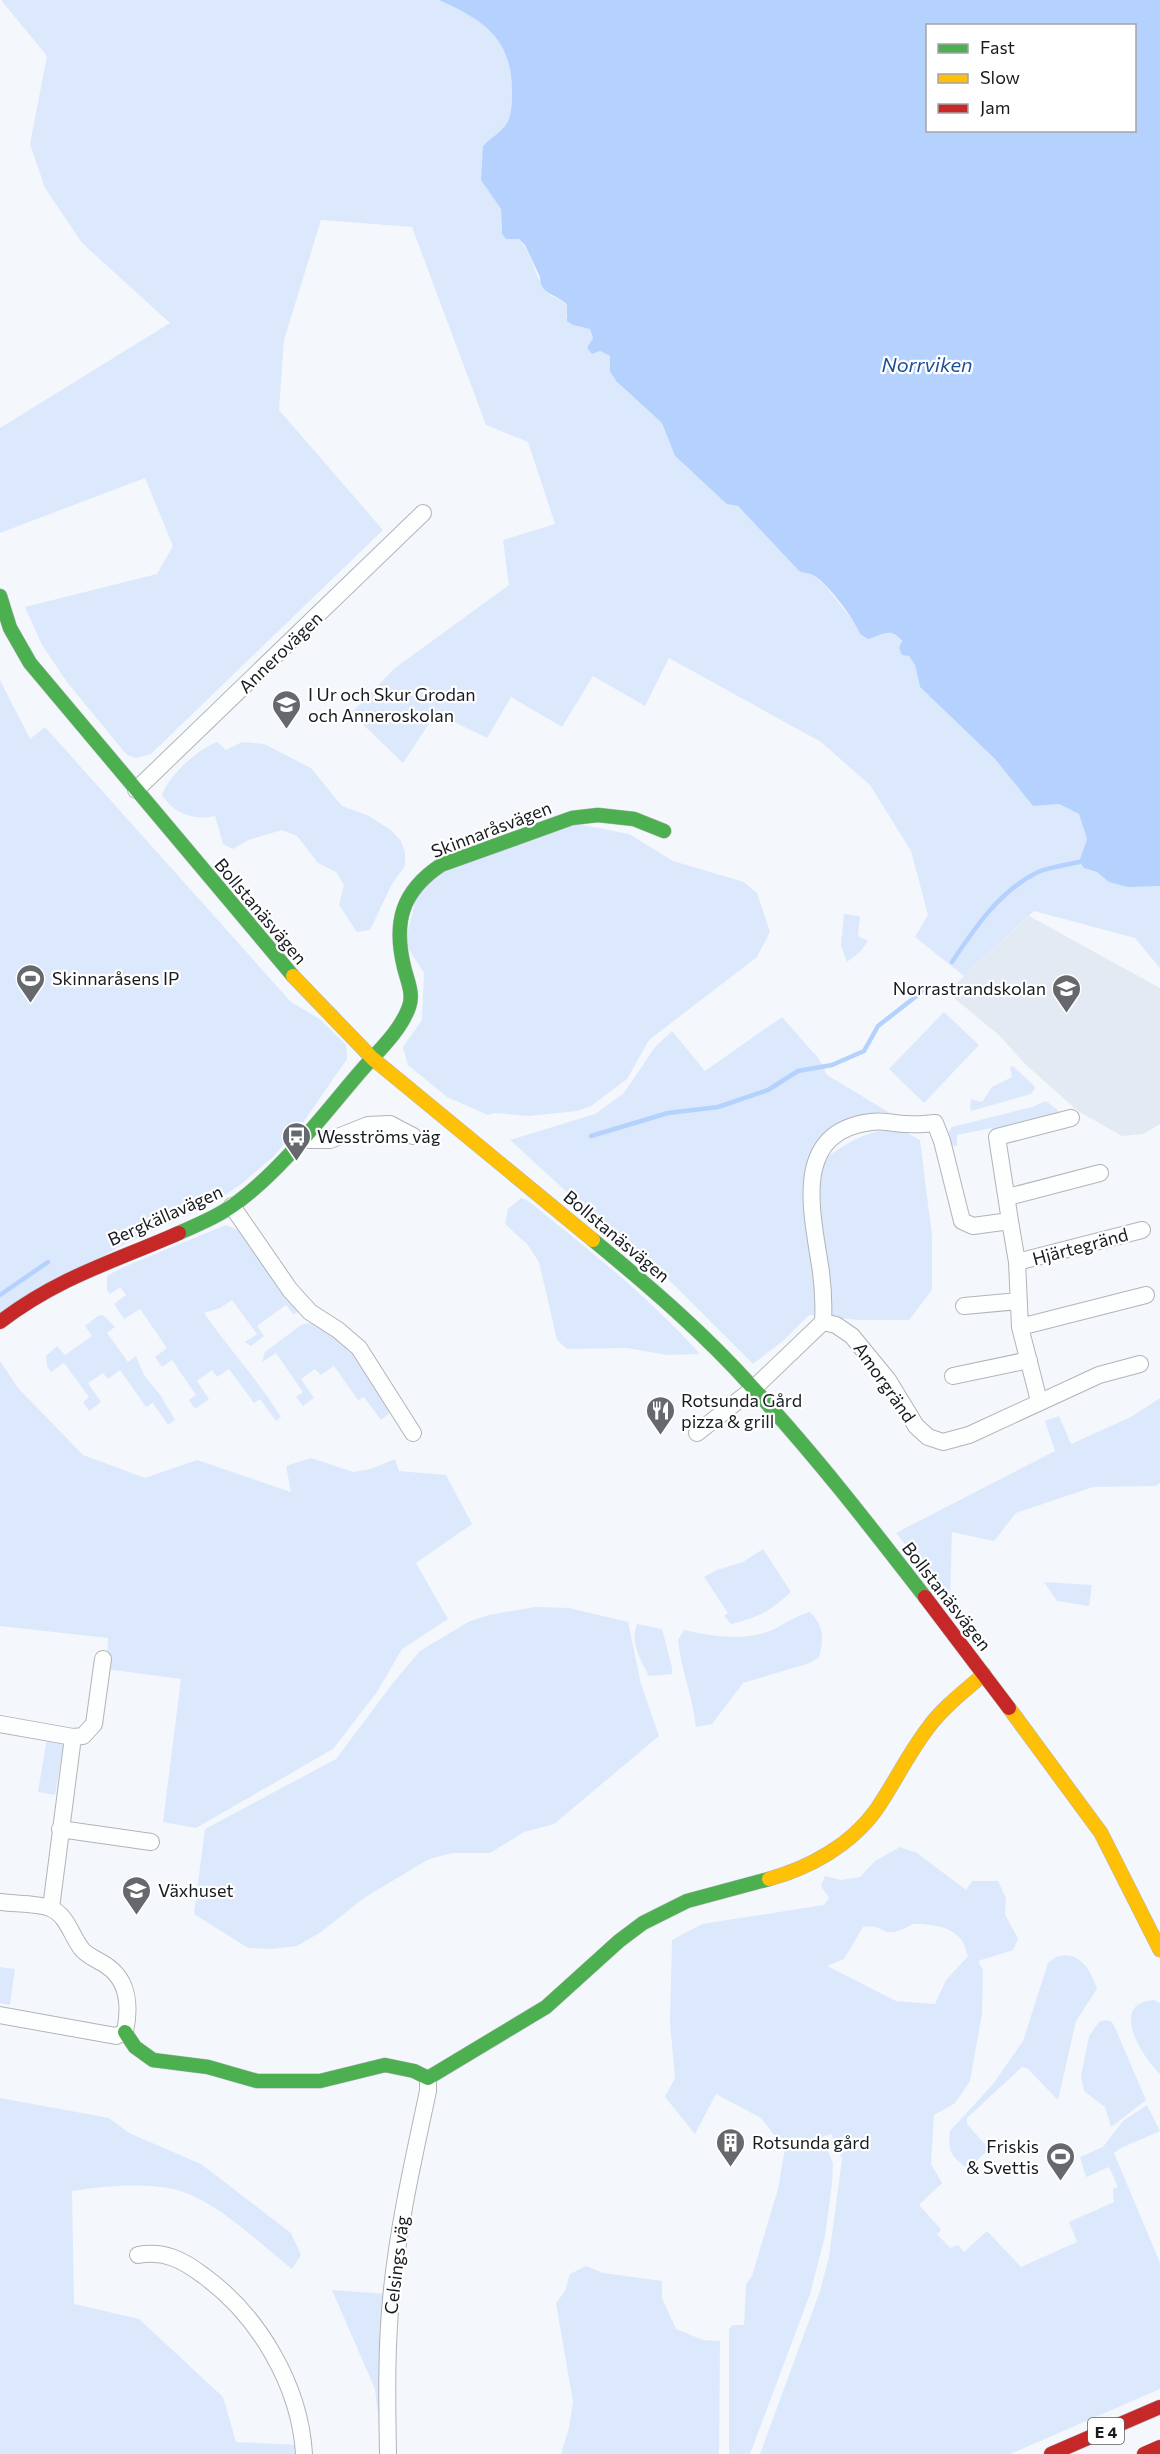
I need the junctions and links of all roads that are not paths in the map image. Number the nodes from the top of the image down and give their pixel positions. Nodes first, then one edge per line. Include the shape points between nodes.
1 (423, 513) dead end
2 (0, 596) edge
3 (136, 790) junction
4 (664, 831) dead end
5 (372, 1058) junction
6 (1071, 1118) dead end
7 (413, 1136) dead end
8 (301, 1140) junction
9 (1100, 1173) dead end
10 (1008, 1197) junction
11 (232, 1206) junction
12 (1010, 1221) junction
13 (1142, 1230) dead end
14 (1017, 1262) junction
15 (1146, 1295) dead end
16 (1019, 1301) junction
17 (964, 1306) dead end
18 (0, 1322) edge
19 (823, 1322) junction
20 (1020, 1328) junction
21 (1029, 1360) junction
22 (1140, 1364) dead end
23 (953, 1376) dead end
24 (754, 1388) junction
25 (1039, 1401) junction
26 (413, 1433) dead end
27 (697, 1433) dead end
28 (103, 1659) dead end
29 (984, 1674) junction
30 (0, 1724) edge
31 (74, 1737) junction
32 (60, 1829) junction
33 (151, 1842) dead end
34 (1, 1907) edge
35 (51, 1908) junction
36 (1160, 1950) edge
37 (0, 2015) edge
38 (125, 2032) junction
39 (428, 2078) junction
40 (138, 2254) dead end
41 (1160, 2407) edge
42 (1160, 2447) edge
43 (304, 2454) edge
44 (388, 2454) edge
45 (1052, 2454) edge
46 (1144, 2454) edge

1 - 3 street, Annerovägen
2 - 3 main road, Bollstanäsvägen via 10,628 30,663
3 - 5 main road, Bollstanäsvägen via 296,980
4 - 5 main road, Skinnaråsvägen via 634,819 598,815 572,818 427,873 412,888 401,912 398,939 411,1000 400,1024
5 - 8 main road, Bergkällavägen
5 - 24 main road, Bollstanäsvägen via 661,1296
6 - 10 street via 997,1137
7 - 8 street via 390,1124 368,1125 330,1140
8 - 11 main road, Bergkällavägen
9 - 10 street
10 - 12 street
11 - 18 main road, Bergkällavägen via 183,1231 57,1282
11 - 26 street via 290,1290 310,1312 359,1348
12 - 14 street
12 - 19 street via 973,1226 962,1221 935,1123 871,1122 841,1131 824,1147 812,1174 810,1194 824,1301
13 - 14 street, Hjärtegränd
14 - 16 street
15 - 20 street
16 - 17 street
16 - 20 street
19 - 24 street
19 - 25 street, Amorgränd via 852,1336 896,1392 908,1416 933,1440 960,1439
20 - 21 street
21 - 23 street
21 - 25 street
22 - 25 street, Amorgränd via 1099,1375
24 - 27 street
24 - 29 main road, Bollstanäsvägen via 860,1514
28 - 31 street via 94,1724 83,1736
29 - 36 main road, Bollstanäsvägen via 1101,1833
29 - 39 main road via 941,1712 875,1811 831,1851 790,1873 687,1901 643,1923 546,2007
30 - 31 street
31 - 32 street
32 - 33 street
32 - 35 street
34 - 35 street
35 - 38 street via 65,1920 82,1950 110,1967 122,1981 127,1996
37 - 38 street via 116,2036
38 - 39 main road via 135,2047 153,2060 208,2067 257,2081 320,2081 385,2065
39 - 44 street, Celsings väg via 392,2288 386,2372
40 - 43 street via 159,2252 180,2260 224,2290 248,2316 272,2353 289,2391
41 - 45 main road, E 4
42 - 46 main road, E 4

